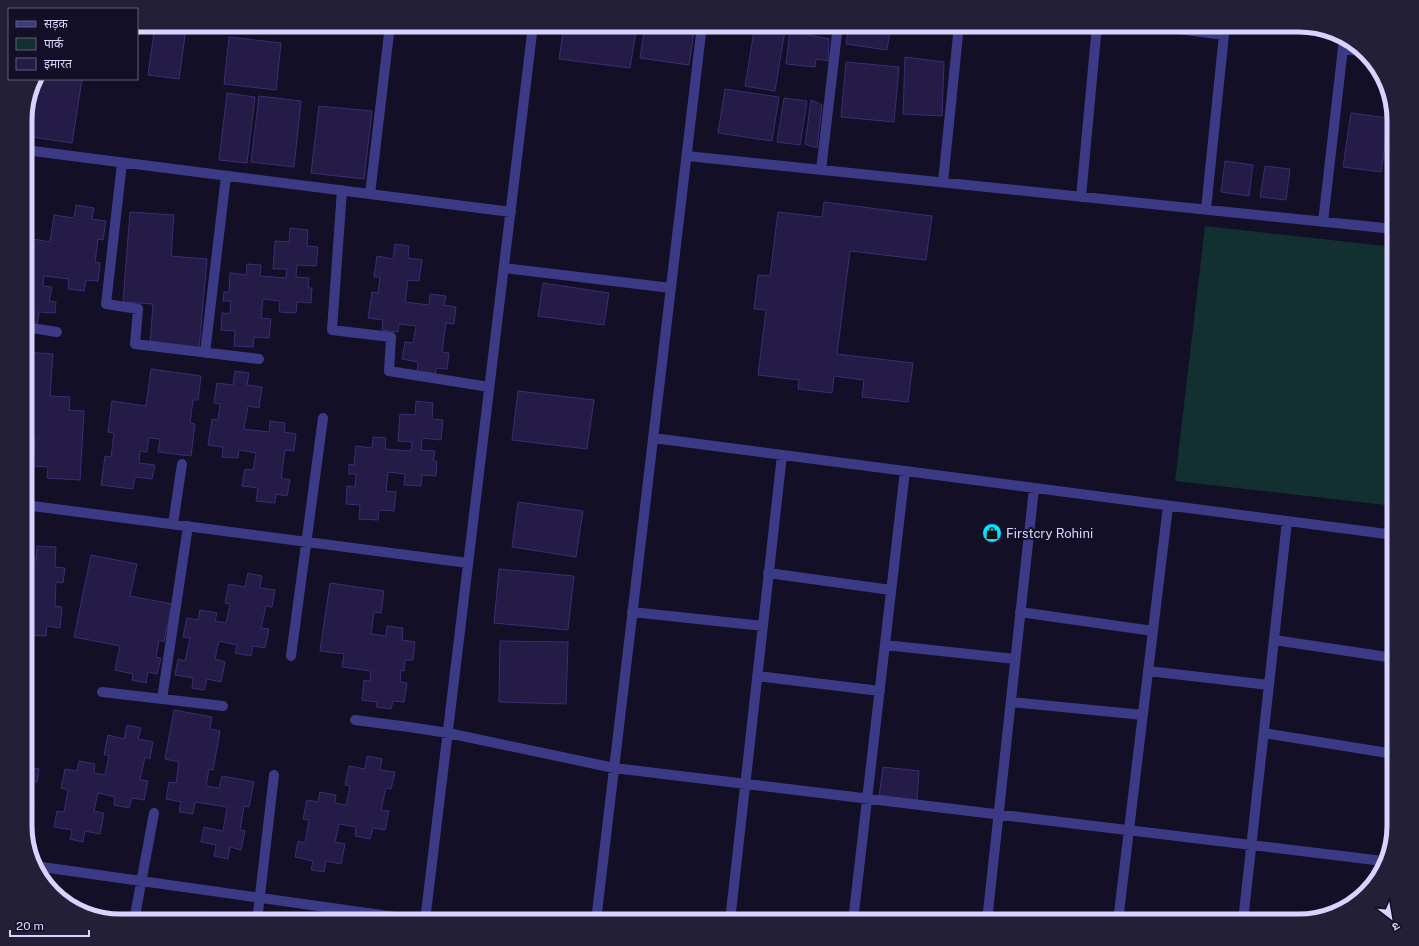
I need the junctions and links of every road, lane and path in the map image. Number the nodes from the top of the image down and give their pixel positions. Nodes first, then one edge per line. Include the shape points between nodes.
1 (389, 32) edge
2 (532, 32) edge
3 (701, 32) edge
4 (837, 32) edge
5 (958, 32) edge
6 (1096, 32) edge
7 (1224, 32) edge
8 (1343, 44) edge
9 (32, 151) edge
10 (686, 156) junction
11 (122, 162) junction
12 (821, 170) junction
13 (226, 176) junction
14 (943, 182) junction
15 (342, 190) junction
16 (370, 194) junction
17 (1081, 197) junction
18 (1206, 209) junction
19 (511, 212) junction
20 (1323, 222) junction
21 (1387, 228) edge
22 (504, 268) junction
23 (671, 288) junction
24 (32, 328) edge
25 (57, 332) dead end
26 (205, 352) junction
27 (259, 359) dead end
28 (489, 387) junction
29 (323, 418) dead end
30 (653, 438) junction
31 (782, 455) junction
32 (182, 464) dead end
33 (905, 471) junction
34 (1034, 488) junction
35 (32, 506) edge
36 (1168, 506) junction
37 (1287, 521) junction
38 (173, 524) junction
39 (188, 526) junction
40 (1387, 534) edge
41 (306, 542) junction
42 (468, 563) junction
43 (768, 573) junction
44 (891, 590) junction
45 (632, 612) junction
46 (1020, 612) junction
47 (762, 626) junction
48 (1153, 631) junction
49 (1274, 640) junction
50 (885, 645) junction
51 (291, 656) dead end
52 (1387, 657) edge
53 (1015, 659) junction
54 (1148, 671) junction
55 (757, 676) junction
56 (1269, 685) junction
57 (880, 691) junction
58 (102, 692) dead end
59 (162, 699) junction
60 (1011, 702) junction
61 (223, 706) dead end
62 (1143, 716) junction
63 (355, 720) dead end
64 (448, 733) junction
65 (1264, 733) junction
66 (1387, 753) edge
67 (614, 768) junction
68 (274, 776) dead end
69 (745, 784) junction
70 (867, 798) junction
71 (154, 813) dead end
72 (998, 814) junction
73 (1129, 830) junction
74 (1251, 845) junction
75 (1380, 861) edge
76 (42, 867) edge
77 (141, 881) junction
78 (260, 898) junction
79 (135, 914) edge
80 (258, 914) edge
81 (374, 914) edge
82 (425, 914) edge
83 (597, 914) edge
84 (731, 914) edge
85 (854, 914) edge
86 (988, 914) edge
87 (1119, 914) edge
88 (1244, 914) edge

1 - 16 street
2 - 19 street
3 - 10 street
4 - 12 street
5 - 14 street
6 - 17 street
7 - 18 street
8 - 20 street
9 - 11 street
10 - 12 street
10 - 23 street
11 - 13 street
11 - 26 street via 106,304 138,309 135,344
12 - 14 street
13 - 15 street
13 - 26 street
14 - 17 street
15 - 16 street
15 - 28 street via 332,330 390,337 389,371
16 - 19 street
17 - 18 street
18 - 20 street
19 - 22 street
20 - 21 street
22 - 23 street
22 - 28 street
23 - 30 street
24 - 25 street
26 - 27 street
28 - 42 street
29 - 41 street
30 - 31 street
30 - 45 street
31 - 33 street
31 - 43 street
32 - 38 street
33 - 34 street
33 - 44 street
34 - 36 street
34 - 46 street
35 - 38 street
36 - 37 street
36 - 48 street
37 - 40 street
37 - 49 street
38 - 39 street
39 - 41 street
39 - 59 street
41 - 42 street
41 - 51 street
42 - 64 street
43 - 44 street
43 - 47 street
44 - 50 street
45 - 47 street
45 - 67 street
46 - 48 street
46 - 53 street
47 - 55 street
48 - 54 street
49 - 52 street
49 - 56 street
50 - 53 street
50 - 57 street
53 - 60 street
54 - 56 street
54 - 62 street
55 - 57 street
55 - 69 street
56 - 65 street
57 - 70 street
58 - 59 street
59 - 61 street
60 - 62 street
60 - 72 street
62 - 73 street
63 - 64 street
64 - 67 street
64 - 82 street
65 - 66 street
65 - 74 street
67 - 69 street
67 - 83 street
68 - 78 street
69 - 70 street
69 - 84 street
70 - 72 street
70 - 85 street
71 - 77 street
72 - 73 street
72 - 86 street
73 - 74 street
73 - 87 street
74 - 75 street
74 - 88 street
76 - 77 street
77 - 78 street
77 - 79 street
78 - 80 street
78 - 81 street

